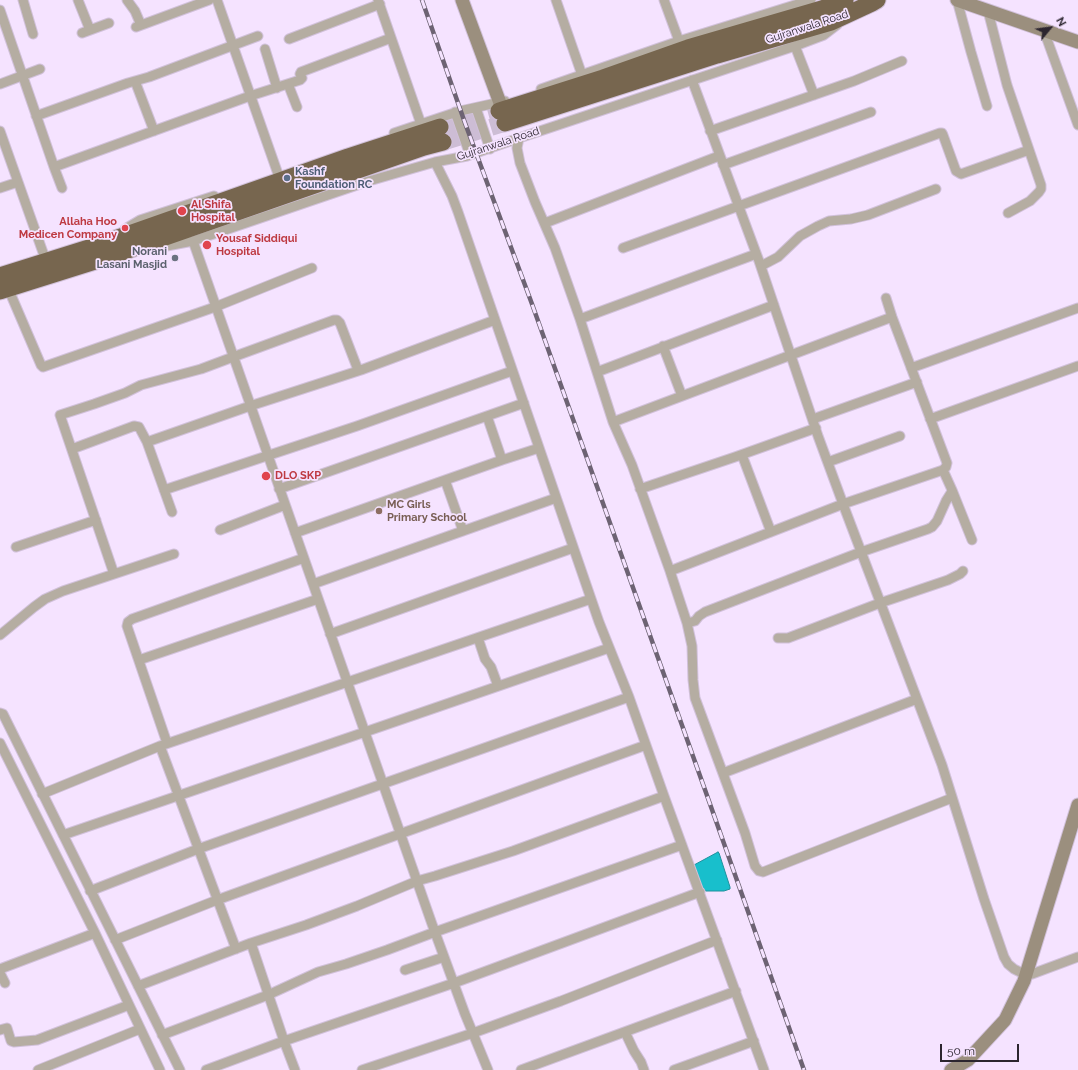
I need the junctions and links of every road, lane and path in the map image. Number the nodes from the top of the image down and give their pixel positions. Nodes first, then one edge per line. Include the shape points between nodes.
1 (22, 0) edge
2 (78, 0) edge
3 (127, 0) edge
4 (209, 0) edge
5 (217, 0) edge
6 (462, 0) edge
7 (556, 0) edge
8 (664, 0) edge
9 (811, 0) edge
10 (877, 0) edge
11 (957, 0) edge
12 (379, 2) edge
13 (851, 5) edge
14 (0, 10) edge
15 (988, 11) junction
16 (109, 23) dead end
17 (1044, 30) junction
18 (33, 34) dead end
19 (258, 36) dead end
20 (391, 38) junction
21 (289, 39) dead end
22 (679, 41) junction
23 (1078, 42) edge
24 (232, 46) junction
25 (795, 46) junction
26 (265, 49) dead end
27 (902, 61) dead end
28 (40, 69) dead end
29 (582, 75) junction
30 (23, 76) junction
31 (692, 80) junction
32 (135, 81) junction
33 (0, 84) edge
34 (288, 84) junction
35 (276, 88) junction
36 (814, 94) junction
37 (250, 96) junction
38 (987, 106) dead end
39 (297, 107) dead end
40 (476, 108) junction
41 (455, 112) junction
42 (501, 112) junction
43 (871, 112) dead end
44 (36, 116) junction
45 (421, 124) junction
46 (1078, 125) edge
47 (154, 130) junction
48 (710, 131) junction
49 (0, 132) edge
50 (441, 134) tunnel mouth
51 (519, 138) junction
52 (490, 149) junction
53 (1029, 150) junction
54 (470, 155) junction
55 (4, 157) edge
56 (721, 160) junction
57 (436, 162) junction
58 (54, 167) junction
59 (278, 174) junction
60 (18, 182) junction
61 (0, 188) edge
62 (62, 188) dead end
63 (936, 189) dead end
64 (738, 206) junction
65 (1008, 213) dead end
66 (545, 223) junction
67 (193, 241) junction
68 (622, 248) dead end
69 (102, 252) junction
70 (756, 254) junction
71 (46, 261) junction
72 (761, 266) junction
73 (312, 268) dead end
74 (3, 285) edge
75 (886, 298) dead end
76 (774, 304) junction
77 (216, 306) junction
78 (1078, 308) edge
79 (892, 317) junction
80 (580, 319) junction
81 (495, 320) junction
82 (663, 346) junction
83 (791, 354) junction
84 (233, 357) junction
85 (1078, 366) edge
86 (911, 368) junction
87 (358, 370) junction
88 (512, 371) junction
89 (597, 372) junction
90 (917, 382) junction
91 (682, 396) junction
92 (524, 403) junction
93 (250, 406) junction
94 (487, 416) junction
95 (813, 419) junction
96 (930, 419) junction
97 (613, 422) junction
98 (816, 428) junction
99 (900, 436) dead end
100 (147, 442) junction
101 (539, 448) junction
102 (72, 449) junction
103 (742, 454) junction
104 (268, 456) junction
105 (502, 460) junction
106 (828, 462) junction
107 (944, 470) junction
108 (445, 480) junction
109 (279, 489) junction
110 (640, 489) junction
111 (164, 490) junction
112 (952, 490) junction
113 (556, 498) junction
114 (843, 504) junction
115 (285, 505) junction
116 (172, 512) dead end
117 (96, 520) junction
118 (220, 530) dead end
119 (463, 531) junction
120 (295, 532) junction
121 (770, 532) junction
122 (972, 540) dead end
123 (16, 547) dead end
124 (573, 548) junction
125 (861, 552) junction
126 (174, 554) dead end
127 (304, 558) junction
128 (670, 571) junction
129 (963, 571) dead end
130 (114, 574) junction
131 (313, 584) junction
132 (318, 599) junction
133 (591, 599) junction
134 (880, 603) junction
135 (687, 624) junction
136 (330, 634) junction
137 (0, 635) edge
138 (478, 638) junction
139 (778, 638) dead end
140 (609, 648) junction
141 (139, 660) junction
142 (347, 682) junction
143 (498, 686) junction
144 (629, 697) junction
145 (917, 699) junction
146 (0, 713) edge
147 (365, 732) junction
148 (0, 742) edge
149 (164, 744) junction
150 (646, 745) junction
151 (723, 773) junction
152 (383, 784) junction
153 (42, 794) junction
154 (178, 795) junction
155 (664, 796) junction
156 (952, 798) junction
157 (1078, 805) edge
158 (401, 834) junction
159 (63, 835) junction
160 (682, 845) junction
161 (198, 849) junction
162 (417, 881) junction
163 (90, 891) junction
164 (700, 892) junction
165 (218, 900) junction
166 (435, 932) junction
167 (95, 934) junction
168 (115, 940) junction
169 (717, 940) junction
170 (251, 943) junction
171 (236, 949) junction
172 (444, 957) junction
173 (1078, 957) edge
174 (0, 969) edge
175 (405, 970) dead end
176 (0, 973) edge
177 (1027, 974) junction
178 (5, 983) dead end
179 (454, 983) junction
180 (138, 986) junction
181 (736, 992) junction
182 (268, 995) junction
183 (129, 1005) junction
184 (0, 1030) edge
185 (140, 1030) junction
186 (626, 1032) junction
187 (473, 1033) junction
188 (162, 1035) junction
189 (284, 1041) junction
190 (754, 1041) junction
191 (373, 1068) edge
192 (38, 1070) edge
193 (160, 1070) edge
194 (180, 1070) edge
195 (206, 1070) edge
196 (295, 1070) edge
197 (362, 1070) edge
198 (488, 1070) edge
199 (521, 1070) edge
200 (644, 1070) edge
201 (674, 1070) edge
202 (764, 1070) edge
203 (951, 1070) edge

1 - 18 street
2 - 16 street via 86,32
3 - 4 street via 138,15 139,26
5 - 24 street
6 - 42 main road
7 - 29 street
8 - 22 street
9 - 22 street, Gujranwala Road
10 - 13 highway, Gujranwala Road
11 - 15 main road
11 - 38 street
12 - 20 street
12 - 21 street
13 - 25 street, Gujranwala Road via 824,35
13 - 42 highway, Gujranwala Road via 816,11 688,48
14 - 30 street
15 - 17 main road
15 - 53 street via 1007,85
17 - 23 main road
17 - 46 street
19 - 24 street
20 - 34 street via 302,71 301,80
20 - 45 street
22 - 29 street, Gujranwala Road
24 - 32 street
24 - 37 street
25 - 31 street, Gujranwala Road
25 - 36 street
26 - 35 street
27 - 36 street
28 - 30 street
29 - 42 street, Gujranwala Road
30 - 33 street
30 - 44 street
31 - 48 street
31 - 51 street, Gujranwala Road
32 - 44 street
32 - 47 street
34 - 35 street
34 - 39 street
35 - 37 street
36 - 48 street
37 - 47 street
37 - 59 street
40 - 41 street, Gujranwala Road
40 - 42 street, Gujranwala Road
40 - 52 street
41 - 45 street, Gujranwala Road
41 - 54 street
43 - 56 street
44 - 58 street
45 - 59 street, Gujranwala Road
47 - 58 street
48 - 56 street
49 - 55 street
50 - 69 highway, Gujranwala Road via 216,219
51 - 52 street, Gujranwala Road
51 - 66 street via 519,158
52 - 54 street, Gujranwala Road
53 - 64 street via 960,174 956,171 944,135 940,133
53 - 65 street via 1041,189 1030,201
54 - 57 street, Gujranwala Road
55 - 60 street
56 - 64 street
56 - 66 street
57 - 67 street, Gujranwala Road
57 - 81 street via 458,212
58 - 62 street
59 - 69 street, Gujranwala Road via 140,220
60 - 61 street
60 - 71 street
63 - 72 street via 868,215 829,221 800,236 778,257
64 - 68 street
64 - 70 street
66 - 80 street
67 - 69 street, Gujranwala Road
67 - 77 street
69 - 71 highway, Gujranwala Road
69 - 74 highway, Gujranwala Road
70 - 72 street
70 - 80 street
71 - 74 highway, Gujranwala Road
72 - 76 street
73 - 77 street
74 - 77 street via 43,367
75 - 79 street
76 - 82 street
76 - 83 street
77 - 84 street
78 - 86 street
79 - 83 street
79 - 86 street
80 - 89 street
81 - 87 street
81 - 88 street
82 - 89 street
82 - 91 street
83 - 91 street
83 - 95 street
84 - 87 street via 336,320 340,323
84 - 93 street
84 - 102 street via 201,369 141,385 60,415
85 - 96 street
86 - 90 street
87 - 93 street
88 - 92 street
88 - 104 street
89 - 97 street
90 - 95 street
90 - 96 street
91 - 97 street
92 - 94 street
92 - 101 street
93 - 100 street
93 - 104 street
94 - 105 street
94 - 109 street
95 - 98 street
96 - 107 street via 947,463
97 - 110 street via 628,452
98 - 103 street
98 - 106 street
99 - 106 street
100 - 102 street via 141,428 136,426
100 - 111 street
101 - 105 street
101 - 113 street
102 - 117 street
103 - 110 street
103 - 121 street
104 - 109 street
104 - 111 street
105 - 108 street
106 - 114 street
107 - 112 street
107 - 114 street
108 - 119 street
108 - 120 street
109 - 115 street
110 - 128 street
111 - 116 street
112 - 122 street
112 - 125 street via 932,527
113 - 119 street
113 - 124 street
114 - 121 street
114 - 125 street
115 - 118 street
115 - 120 street
117 - 123 street
117 - 130 street
119 - 131 street
120 - 127 street
121 - 128 street
124 - 133 street
124 - 136 street
125 - 134 street
125 - 135 street via 705,612
126 - 130 street
127 - 131 street
127 - 141 street via 130,620 127,626
128 - 135 street
129 - 134 street via 948,580
130 - 137 street via 63,590 45,599
131 - 132 street
132 - 136 street
132 - 141 street
133 - 138 street
133 - 140 street
134 - 139 street via 788,638
134 - 145 street
135 - 151 street via 692,646 695,698
136 - 142 street
138 - 142 street
138 - 143 street
140 - 143 street
140 - 144 street
141 - 149 street
142 - 147 street
142 - 149 street
143 - 147 street
144 - 150 street
144 - 152 street
145 - 151 street
145 - 156 street
146 - 153 street via 3,714
147 - 152 street
147 - 154 street
148 - 167 street
149 - 153 street
149 - 154 street
150 - 155 street
150 - 158 street
151 - 156 street via 755,866 758,871 763,872
152 - 158 street
152 - 161 street
153 - 159 street
154 - 159 street
154 - 161 street
155 - 160 street
155 - 162 street
156 - 177 street via 1004,957 1011,966
157 - 177 main road
158 - 162 street
158 - 165 street
159 - 163 street
160 - 164 street
160 - 166 street
161 - 163 street
161 - 165 street
162 - 166 street
162 - 170 street via 363,904
163 - 168 street
164 - 169 street
164 - 179 street
165 - 168 street
165 - 171 street
166 - 172 street
166 - 182 street via 318,972
167 - 174 street
167 - 183 street
168 - 180 street
169 - 181 street
169 - 187 street
170 - 171 street
170 - 182 street
171 - 180 street
172 - 175 street
172 - 179 street
173 - 177 street via 1036,974
176 - 178 street
177 - 203 main road via 1005,1020 968,1060
179 - 187 street
179 - 189 street
180 - 188 street
181 - 186 street
181 - 190 street
182 - 188 street
182 - 189 street
183 - 184 street via 38,1040 14,1042 8,1029
183 - 185 street
185 - 192 street
185 - 193 street
186 - 199 street
186 - 200 street
187 - 191 street
187 - 198 street
188 - 194 street
189 - 195 street
189 - 196 street
190 - 201 street
190 - 202 street
191 - 197 street

